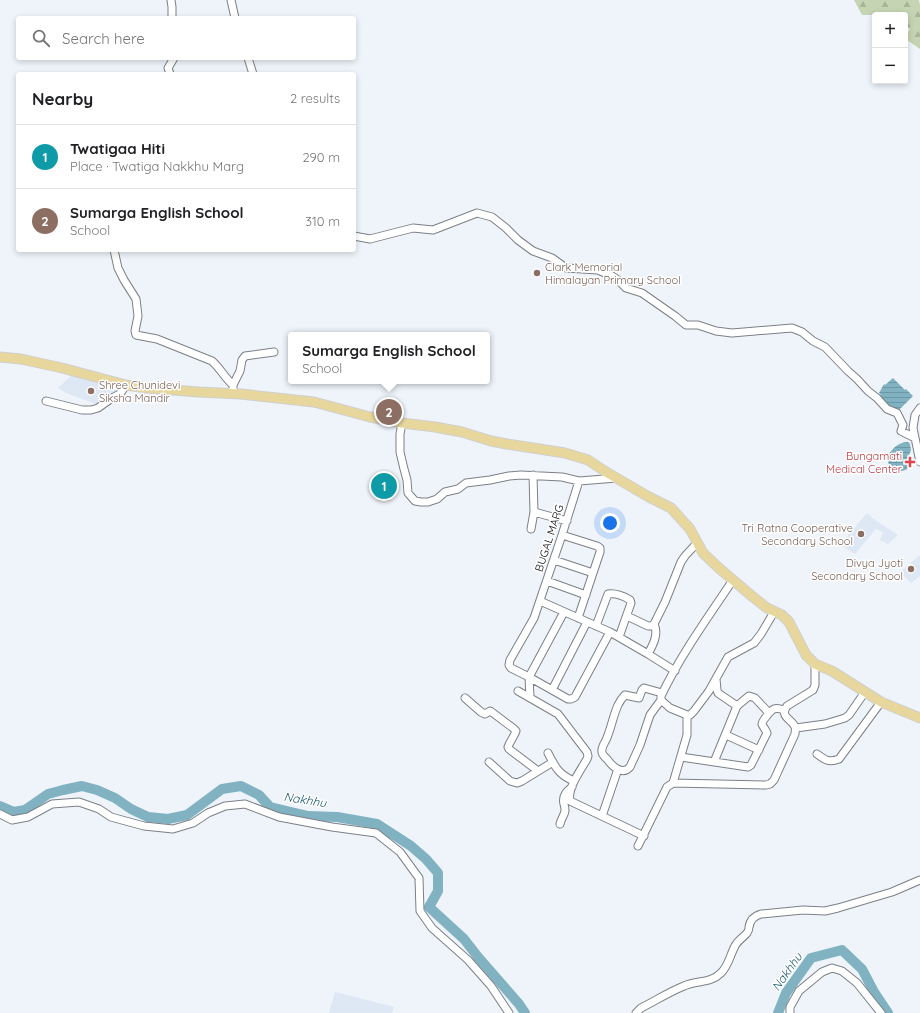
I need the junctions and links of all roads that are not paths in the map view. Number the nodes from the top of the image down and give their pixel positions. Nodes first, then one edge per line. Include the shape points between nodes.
1 (171, 0) edge
2 (231, 0) edge
3 (172, 16) edge
4 (234, 16) edge
5 (173, 60) edge
6 (249, 60) edge
7 (169, 72) edge
8 (252, 72) edge
9 (356, 236) edge
10 (114, 252) edge
11 (274, 352) dead end
12 (0, 357) edge
13 (126, 385) junction
14 (236, 391) junction
15 (46, 401) dead end
16 (920, 408) edge
17 (402, 423) junction
18 (915, 438) junction
19 (920, 462) edge
20 (533, 475) junction
21 (617, 478) junction
22 (579, 481) junction
23 (534, 512) junction
24 (567, 521) junction
25 (531, 529) dead end
26 (562, 535) junction
27 (697, 543) junction
28 (554, 560) junction
29 (593, 573) junction
30 (733, 580) junction
31 (547, 581) junction
32 (586, 595) junction
33 (540, 601) junction
34 (564, 612) junction
35 (774, 612) junction
36 (627, 616) junction
37 (578, 618) junction
38 (587, 622) junction
39 (654, 624) junction
40 (596, 626) junction
41 (610, 632) junction
42 (619, 637) junction
43 (648, 654) junction
44 (815, 664) junction
45 (674, 671) junction
46 (529, 677) junction
47 (716, 678) junction
48 (552, 690) junction
49 (518, 691) dead end
50 (865, 692) junction
51 (530, 697) junction
52 (662, 697) junction
53 (465, 698) dead end
54 (881, 702) junction
55 (737, 706) junction
56 (784, 710) junction
57 (769, 713) junction
58 (687, 715) junction
59 (920, 718) edge
60 (796, 728) junction
61 (726, 735) junction
62 (759, 750) junction
63 (548, 753) dead end
64 (817, 754) dead end
65 (681, 757) junction
66 (489, 762) dead end
67 (553, 762) junction
68 (714, 762) junction
69 (618, 769) junction
70 (538, 771) junction
71 (673, 783) junction
72 (573, 784) junction
73 (0, 814) edge
74 (602, 816) junction
75 (560, 824) dead end
76 (644, 836) junction
77 (638, 846) dead end
78 (920, 880) edge
79 (509, 1013) edge
80 (636, 1013) edge
81 (790, 1013) edge
82 (881, 1013) edge

1 - 3 street
2 - 4 street
5 - 7 street via 168,68
6 - 8 street
9 - 18 street via 370,239 413,228 433,230 477,213 492,217 533,251 552,258 566,268 598,270 612,276 626,288 642,293 686,325 698,325 732,333 797,329 825,347 887,409 897,414 904,425 901,431
10 - 14 street via 118,268 136,299 136,335 156,339 212,362 219,367
11 - 14 street via 245,356
12 - 13 main road via 62,368
13 - 14 main road via 185,392
13 - 15 street via 120,394 91,410
14 - 17 main road via 314,402
16 - 18 street via 915,416 913,428
17 - 20 street via 400,452 408,493 415,501 428,502 437,499 445,492 458,489 466,483
17 - 21 main road via 435,427 491,441 565,453 588,460
18 - 19 street
20 - 22 street
20 - 23 street
21 - 22 street
21 - 27 main road via 671,508 690,529
22 - 24 street, BUGAL MARG
23 - 24 street
23 - 25 street
24 - 26 street, BUGAL MARG
26 - 28 street, BUGAL MARG
26 - 29 street via 600,548
27 - 30 main road via 703,553
27 - 39 street via 681,562
28 - 29 street
28 - 31 street, BUGAL MARG
29 - 32 street
30 - 35 main road
30 - 45 street
31 - 32 street
31 - 33 street, BUGAL MARG
32 - 37 street
33 - 34 street
33 - 46 street, BUGAL MARG via 534,618 509,665
34 - 37 street
34 - 46 street
35 - 44 main road via 789,622 806,655
35 - 47 street via 762,634 754,643 728,657
36 - 39 street via 648,626
36 - 40 street via 630,600 612,593 608,594
36 - 42 street
37 - 38 street
38 - 40 street
38 - 48 street
39 - 43 street via 656,634
40 - 41 street
41 - 42 street
41 - 48 street, BUGAL MARG via 575,697 568,699
42 - 43 street
43 - 45 street
44 - 50 main road
44 - 56 street via 813,690
45 - 52 street
46 - 48 street, BUGAL MARG
46 - 51 street
47 - 55 street via 718,693
47 - 58 street via 694,711
49 - 51 street
50 - 54 main road
50 - 60 street via 846,718
51 - 72 street via 558,714 587,752 587,759
52 - 58 street via 670,708
52 - 69 street via 650,715 630,767 624,771
52 - 69 street via 644,688 639,698 625,694 618,704 601,751 612,766
53 - 70 street via 481,712 485,714 490,711 516,731 509,749
54 - 59 main road
54 - 64 street via 839,759 825,760
55 - 57 street via 751,696
55 - 61 street
56 - 57 street via 774,709
56 - 60 street
57 - 62 street via 762,722 767,733
58 - 65 street via 687,735
60 - 71 street via 770,784
61 - 62 street
61 - 68 street
62 - 68 street via 748,767
63 - 67 street
65 - 68 street
65 - 71 street
66 - 70 street via 514,782 520,782
67 - 70 street
67 - 72 street via 561,774
69 - 74 street
71 - 76 street via 667,787
72 - 74 street via 570,801
72 - 75 street via 563,799 565,809
73 - 79 street via 12,820 28,817 52,804 79,802 99,809 111,817 144,826 173,829 193,823 225,806 245,804 280,817 376,833 400,852 419,878 420,911 432,928 468,960 491,986
74 - 76 street
76 - 77 street
78 - 80 street via 892,892 825,911 803,910 756,916 747,933 735,945 728,964 720,974 704,982 685,985
81 - 82 street via 790,1007 799,991 822,972 832,968 842,970 857,983

